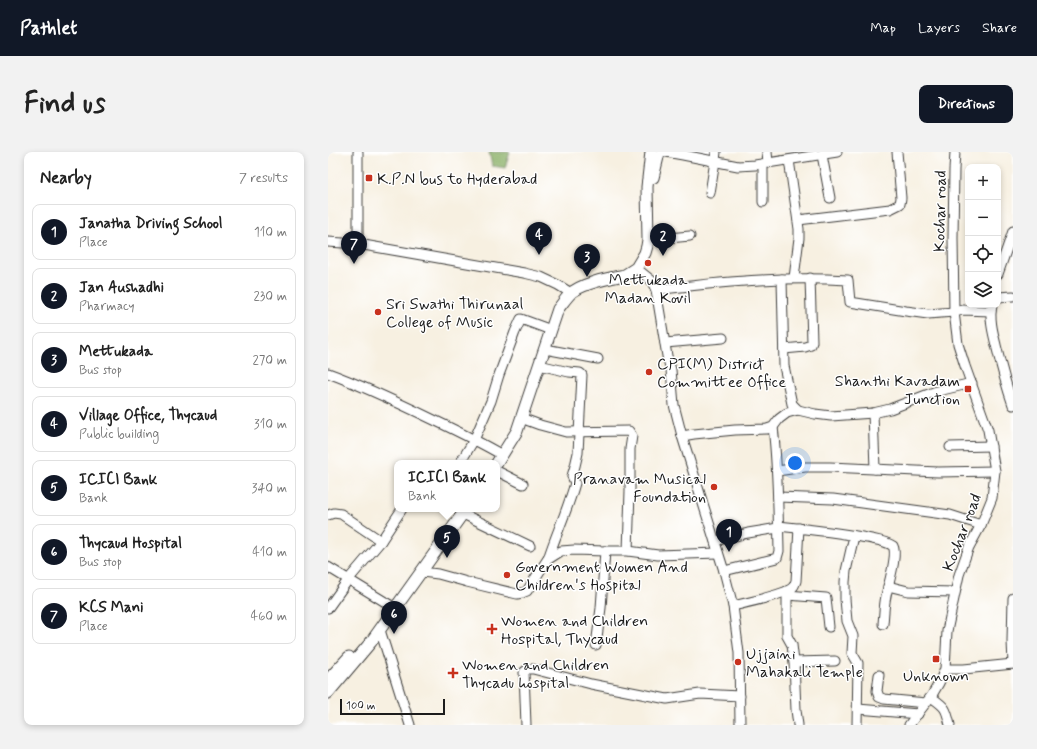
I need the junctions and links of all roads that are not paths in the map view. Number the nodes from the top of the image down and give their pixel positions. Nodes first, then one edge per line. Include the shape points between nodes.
1 (358, 152) edge
2 (650, 152) edge
3 (661, 152) edge
4 (666, 152) edge
5 (768, 152) edge
6 (837, 152) edge
7 (898, 152) edge
8 (955, 152) edge
9 (822, 154) junction
10 (716, 157) edge
11 (789, 160) junction
12 (766, 164) junction
13 (647, 181) junction
14 (710, 193) dead end
15 (830, 198) dead end
16 (763, 202) dead end
17 (798, 220) junction
18 (1013, 231) edge
19 (690, 236) dead end
20 (648, 240) junction
21 (328, 242) edge
22 (358, 244) junction
23 (636, 268) junction
24 (999, 272) edge
25 (794, 278) junction
26 (810, 278) junction
27 (782, 279) junction
28 (656, 290) junction
29 (571, 293) junction
30 (1013, 296) edge
31 (1001, 297) edge
32 (992, 308) edge
33 (954, 312) junction
34 (551, 330) junction
35 (723, 338) dead end
36 (665, 343) junction
37 (545, 349) junction
38 (784, 349) junction
39 (598, 359) dead end
40 (539, 365) junction
41 (328, 373) edge
42 (972, 383) junction
43 (1013, 405) edge
44 (798, 410) junction
45 (873, 413) junction
46 (521, 418) junction
47 (773, 427) junction
48 (579, 432) junction
49 (682, 436) junction
50 (474, 440) junction
51 (991, 446) junction
52 (950, 447) dead end
53 (499, 459) edge
54 (462, 460) edge
55 (875, 469) junction
56 (777, 471) junction
57 (995, 471) junction
58 (500, 472) edge
59 (523, 484) dead end
60 (778, 497) junction
61 (400, 512) edge
62 (464, 512) edge
63 (467, 512) edge
64 (328, 515) edge
65 (981, 525) junction
66 (778, 528) junction
67 (799, 528) junction
68 (854, 536) junction
69 (381, 541) junction
70 (715, 541) junction
71 (530, 546) dead end
72 (605, 551) junction
73 (628, 551) junction
74 (718, 553) junction
75 (548, 559) junction
76 (328, 567) edge
77 (724, 571) junction
78 (422, 572) junction
79 (348, 580) junction
80 (888, 586) junction
81 (955, 592) junction
82 (787, 593) junction
83 (1013, 599) edge
84 (733, 606) junction
85 (328, 608) edge
86 (395, 608) junction
87 (883, 624) dead end
88 (829, 627) dead end
89 (380, 630) junction
90 (371, 642) junction
91 (596, 645) dead end
92 (836, 661) dead end
93 (794, 662) junction
94 (1013, 664) edge
95 (945, 669) junction
96 (879, 675) dead end
97 (328, 680) edge
98 (328, 692) edge
99 (740, 696) junction
100 (928, 700) junction
101 (858, 709) junction
102 (918, 714) junction
103 (410, 725) edge
104 (526, 725) edge
105 (740, 725) edge
106 (798, 725) edge
107 (857, 725) edge
108 (909, 725) edge
109 (950, 725) edge

1 - 22 street
2 - 13 main road
3 - 13 street via 654,178
4 - 10 street
5 - 12 street
6 - 9 street
7 - 17 street via 900,204 890,209
8 - 33 street, Kochar road
9 - 11 street
9 - 15 street
10 - 12 street via 738,166
10 - 14 street
11 - 12 street
11 - 17 street
12 - 16 street
13 - 20 main road
17 - 25 street via 799,238
18 - 24 street
19 - 20 street
20 - 23 main road via 645,253
21 - 22 street
22 - 29 street via 524,273 541,277
23 - 28 street via 651,280
23 - 29 main road via 624,275 590,283
25 - 26 street
25 - 27 street
26 - 33 street via 848,280 850,302 928,314
26 - 38 street via 811,345
27 - 28 street via 720,282
27 - 38 street
28 - 36 street
29 - 34 main road via 558,309
30 - 31 street
32 - 33 street
32 - 43 street via 993,331
33 - 42 street, Kochar road via 958,344
34 - 37 main road
34 - 50 street via 521,318
35 - 36 street
36 - 49 street via 671,370 674,405
37 - 39 street
37 - 40 main road
38 - 44 street via 784,366 790,397
40 - 46 main road
40 - 48 street via 582,375
41 - 50 street via 401,404
42 - 45 street via 934,392
42 - 51 street, Kochar road
44 - 45 street via 831,416
44 - 47 street via 787,413
45 - 55 street
46 - 48 street via 566,432
46 - 53 main road via 517,431
47 - 49 street
47 - 56 street
48 - 73 street via 629,432 632,436
48 - 75 street via 578,453 572,476 575,483
49 - 70 street
50 - 53 street
50 - 54 street
51 - 52 street
51 - 57 street, Kochar road
55 - 56 street via 805,467
55 - 57 street
56 - 60 street
57 - 65 street, Kochar road via 992,498
58 - 59 street
60 - 65 street via 833,498 950,515
60 - 66 street
61 - 69 street
62 - 78 main road
63 - 71 street
64 - 69 street via 341,514
65 - 81 street, Kochar road via 969,547
66 - 67 street
66 - 70 street
66 - 77 street via 777,558
67 - 68 street
67 - 82 street via 796,581
68 - 80 street via 884,542 895,548
68 - 101 street via 846,571 845,599 847,621 853,636 852,653 858,663
69 - 79 street
70 - 74 street
72 - 73 street
72 - 75 street via 561,551
72 - 91 street via 602,608
73 - 74 street via 658,556
74 - 77 street
75 - 78 street via 527,590 517,594
76 - 79 street
77 - 84 street
78 - 86 main road
79 - 85 street
79 - 86 street
80 - 81 street via 908,591
80 - 87 street
81 - 95 street, Kochar road via 947,631
82 - 84 street
82 - 88 street via 826,598
82 - 93 street via 787,636 792,645
83 - 94 street
84 - 99 street via 739,653
86 - 89 main road
89 - 90 main road
89 - 103 street
90 - 97 main road via 354,651
90 - 98 main road
92 - 93 street
93 - 106 street
94 - 95 street
95 - 100 street, Kochar road
96 - 100 street via 879,697
99 - 104 street via 700,694 667,699 528,669 524,672
99 - 105 street
100 - 102 street, Kochar road
100 - 109 street via 942,705 947,710
101 - 102 street
101 - 107 street
102 - 108 street, Kochar road

